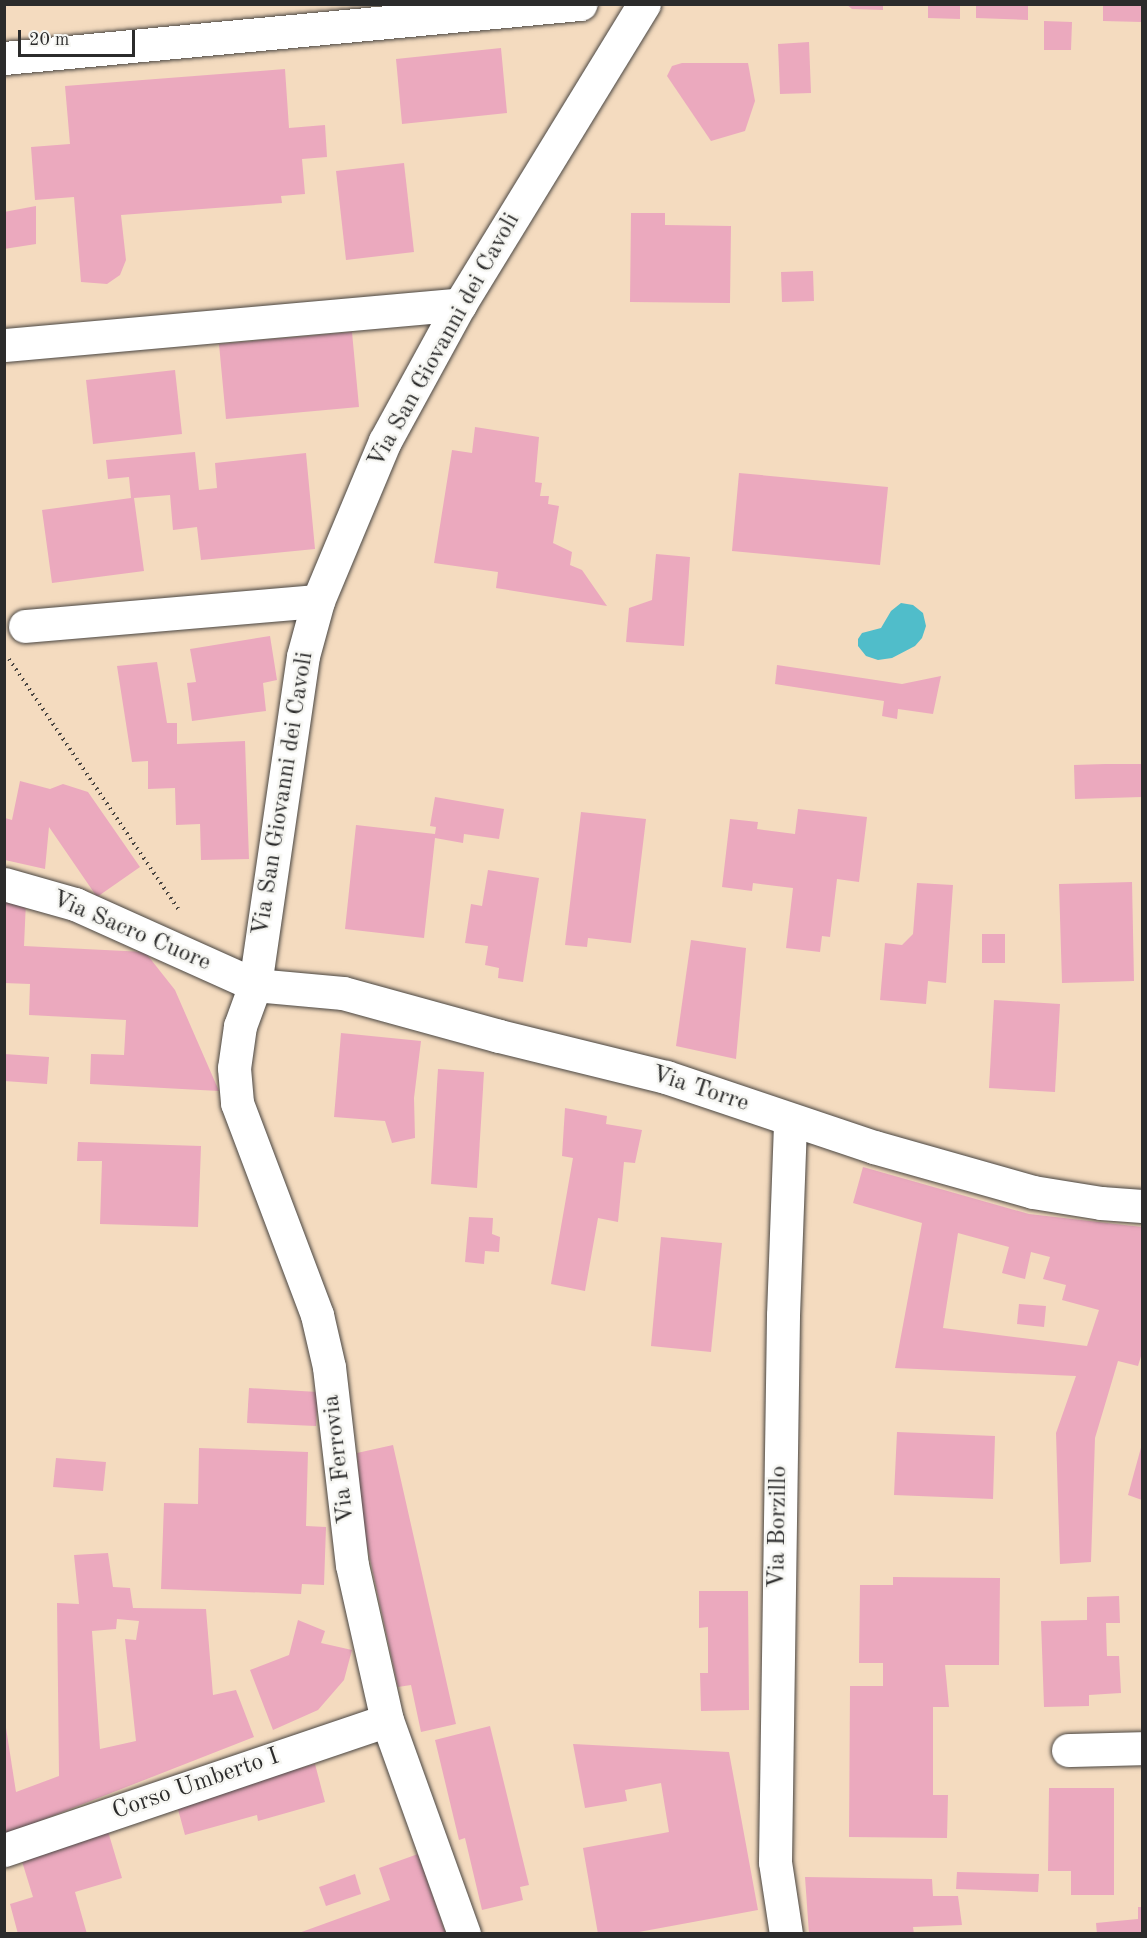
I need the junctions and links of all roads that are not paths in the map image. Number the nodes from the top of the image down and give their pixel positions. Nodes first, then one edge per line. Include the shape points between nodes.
1 (580, 4) edge
2 (644, 4) edge
3 (4, 58) edge
4 (460, 304) junction
5 (4, 345) edge
6 (318, 601) junction
7 (25, 626) dead end
8 (4, 884) edge
9 (255, 985) junction
10 (790, 1121) junction
11 (1143, 1206) edge
12 (387, 1720) junction
13 (1143, 1748) edge
14 (1068, 1750) dead end
15 (4, 1850) edge
16 (464, 1934) edge
17 (786, 1934) edge

1 - 3 street
2 - 4 street, Via San Giovanni dei Cavoli
4 - 5 street
4 - 6 street, Via San Giovanni dei Cavoli via 385,441
6 - 7 street
6 - 9 street, Via San Giovanni dei Cavoli via 303,657
8 - 9 street, Via Sacro Cuore via 75,904
9 - 10 street, Via Torre via 343,993 666,1077
9 - 12 street, Via Ferrovia via 240,1026 234,1068 237,1103 317,1315 329,1367 352,1565
10 - 11 street, Via Torre via 1033,1192
10 - 17 street, Via Borzillo via 775,1851
12 - 15 street, Corso Umberto I
12 - 16 street, Via Ferrovia
13 - 14 street

